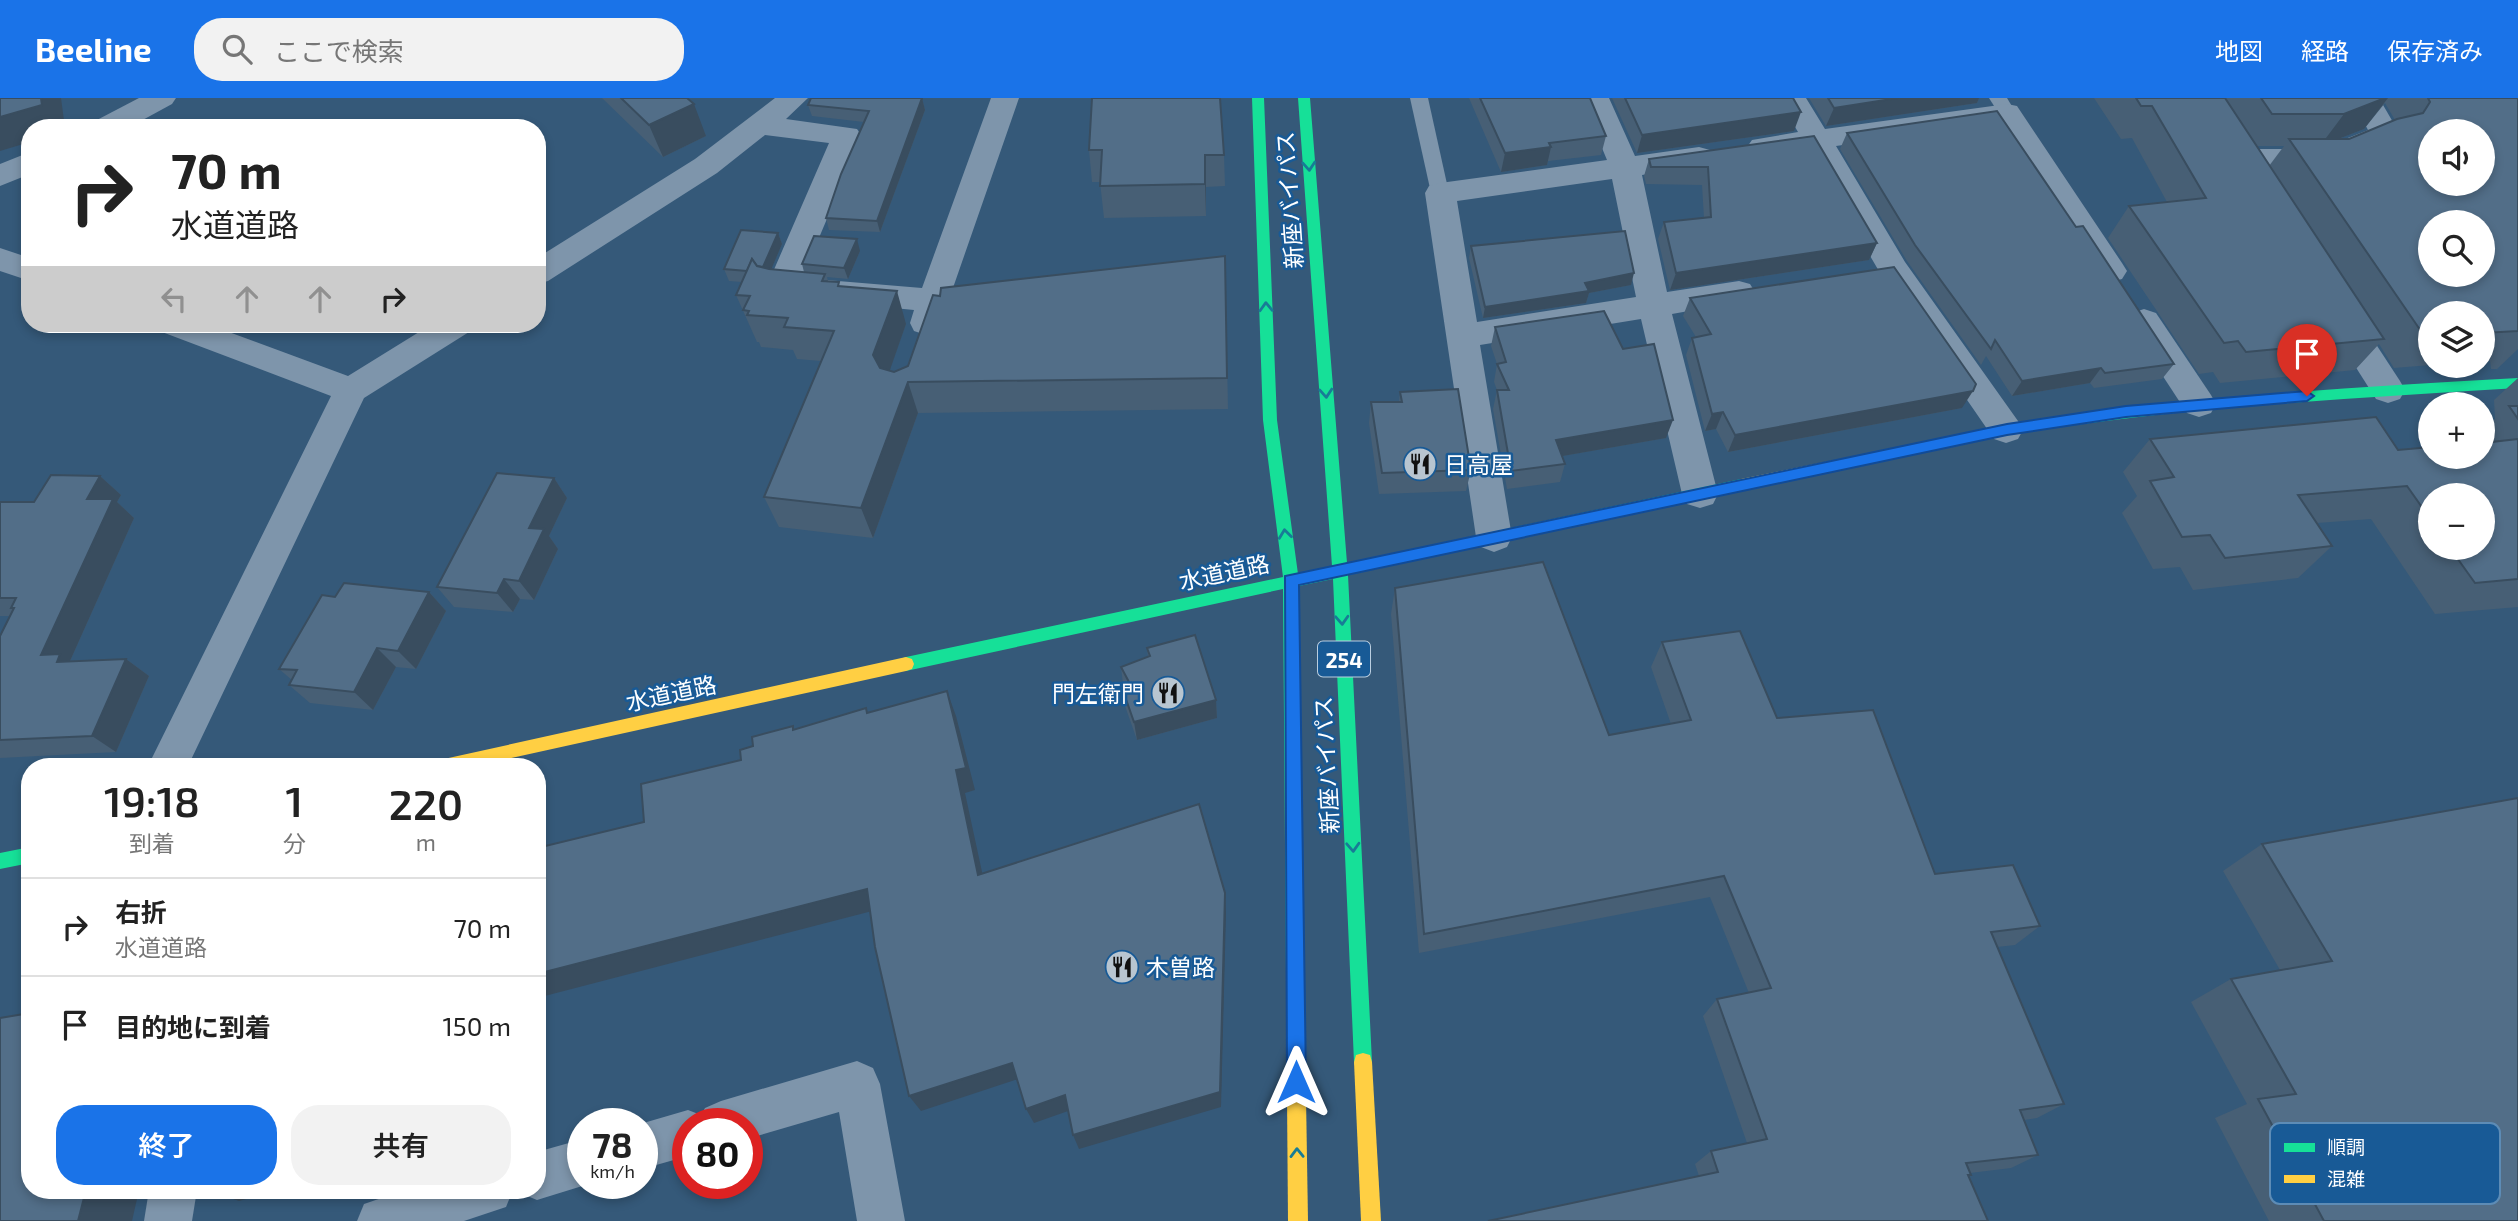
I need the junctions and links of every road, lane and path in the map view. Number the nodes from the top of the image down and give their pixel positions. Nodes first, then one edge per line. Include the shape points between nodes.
1 (97, 98) edge
2 (162, 98) edge
3 (794, 98) edge
4 (1006, 98) edge
5 (1258, 98) edge
6 (1304, 98) edge
7 (1419, 98) edge
8 (1595, 98) edge
9 (1792, 98) edge
10 (2365, 98) edge
11 (2003, 105) edge
12 (102, 119) edge
13 (121, 119) edge
14 (760, 125) junction
15 (1819, 139) junction
16 (21, 166) edge
17 (1625, 168) junction
18 (0, 176) edge
19 (1440, 193) junction
20 (2261, 193) edge
21 (0, 259) edge
22 (21, 267) edge
23 (546, 267) edge
24 (2320, 286) edge
25 (1774, 287) edge
26 (934, 300) junction
27 (1654, 305) junction
28 (198, 333) edge
29 (443, 333) edge
30 (1461, 336) junction
31 (916, 350) edge
32 (2518, 383) edge
33 (351, 390) junction
34 (2388, 390) junction
35 (2199, 404) junction
36 (2007, 430) junction
37 (1700, 494) junction
38 (1494, 537) junction
39 (1339, 569) junction
40 (1291, 580) junction
41 (172, 758) edge
42 (480, 758) edge
43 (21, 857) edge
44 (0, 862) edge
45 (763, 1112) edge
46 (567, 1168) edge
47 (546, 1173) edge
48 (171, 1199) edge
49 (458, 1199) edge
50 (167, 1221) edge
51 (381, 1221) edge
52 (881, 1221) edge
53 (1298, 1221) edge
54 (1371, 1221) edge

1 - 12 street
2 - 13 street
3 - 14 street
4 - 26 street
40 -> 5 main road, 新座バイパス / 254 via 1270,420
6 -> 39 main road, 新座バイパス / 254
7 - 19 lane
8 - 17 street
9 - 15 street
10 - 20 street via 2386,136 2362,141 2324,159 2232,149
11 - 15 street
11 - 35 street
14 - 23 street via 706,166
14 - 26 street via 847,136 782,288
15 - 17 street
15 - 36 street via 1881,272
16 - 18 street
17 - 19 street
17 - 27 street
19 - 30 street
21 - 22 street
24 - 34 street
25 - 27 street
26 - 31 street
27 - 30 street
27 - 37 street
28 - 33 street
29 - 33 street
30 - 38 street
32 - 34 main road, 水道道路
33 - 41 street
34 - 35 main road, 水道道路
35 - 36 main road, 水道道路
36 - 37 main road, 水道道路
37 - 38 main road, 水道道路
38 - 39 main road, 水道道路
39 - 40 main road, 水道道路
39 -> 54 main road, 新座バイパス / 254
40 - 42 main road, 水道道路
53 -> 40 main road, 新座バイパス / 254
43 - 44 main road
45 - 52 street via 857,1084
46 - 47 street
48 - 50 street
49 - 51 street

